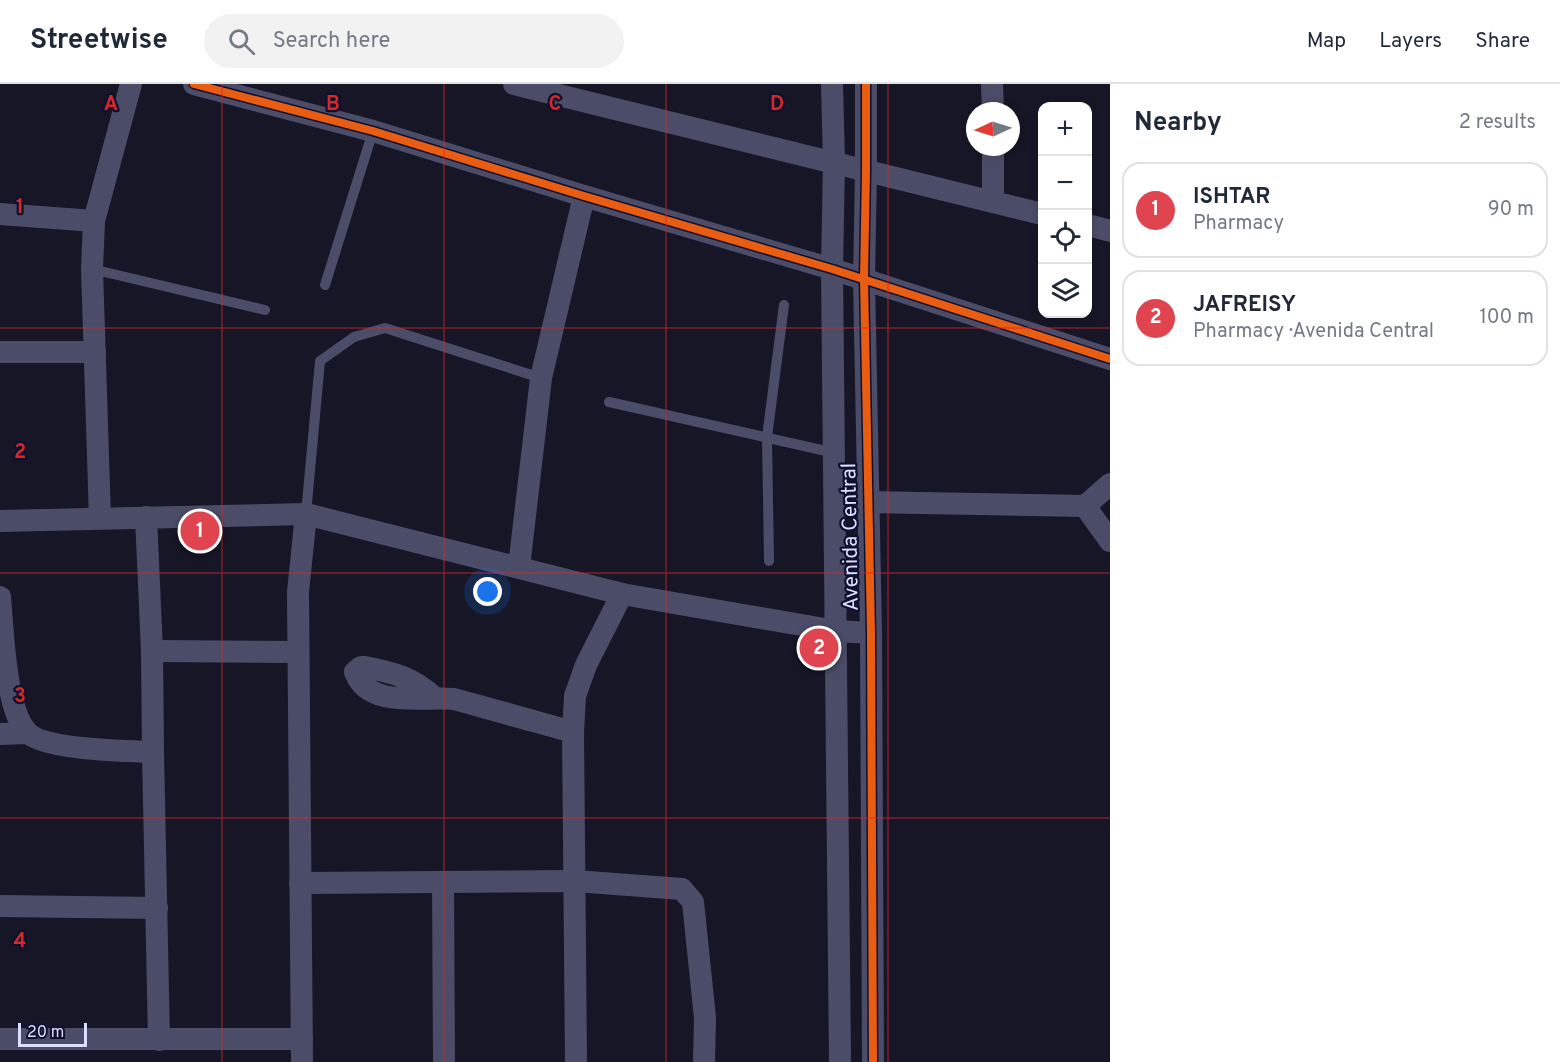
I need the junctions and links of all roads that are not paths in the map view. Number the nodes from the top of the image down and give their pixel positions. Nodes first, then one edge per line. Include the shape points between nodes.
1 (131, 84) edge
2 (194, 84) edge
3 (514, 84) edge
4 (832, 84) edge
5 (866, 84) edge
6 (992, 84) edge
7 (561, 89) edge
8 (993, 102) edge
9 (373, 131) junction
10 (993, 156) edge
11 (834, 162) junction
12 (866, 171) junction
13 (584, 196) junction
14 (993, 202) junction
15 (1038, 213) edge
16 (0, 214) edge
17 (94, 221) junction
18 (1092, 226) edge
19 (1110, 231) edge
20 (92, 268) junction
21 (832, 269) junction
22 (864, 279) junction
23 (325, 285) dead end
24 (784, 306) dead end
25 (265, 310) dead end
26 (0, 351) edge
27 (95, 352) junction
28 (1110, 359) edge
29 (541, 378) junction
30 (609, 402) dead end
31 (767, 437) junction
32 (835, 453) junction
33 (1110, 484) edge
34 (867, 502) junction
35 (1085, 506) junction
36 (306, 514) junction
37 (146, 517) junction
38 (100, 518) junction
39 (0, 521) edge
40 (1110, 541) edge
41 (769, 561) dead end
42 (519, 567) junction
43 (622, 594) junction
44 (0, 597) edge
45 (836, 631) junction
46 (871, 633) junction
47 (152, 651) junction
48 (298, 652) junction
49 (4, 673) edge
50 (434, 697) dead end
51 (573, 732) junction
52 (27, 733) junction
53 (0, 734) edge
54 (153, 752) junction
55 (575, 881) junction
56 (443, 882) junction
57 (300, 883) junction
58 (0, 906) edge
59 (157, 908) junction
60 (0, 1040) edge
61 (159, 1040) junction
62 (302, 1040) junction
63 (302, 1062) edge
64 (444, 1062) edge
65 (576, 1062) edge
66 (704, 1062) edge
67 (840, 1062) edge
68 (873, 1062) edge

1 - 17 street
2 - 9 street
3 - 7 street
4 - 11 street
5 - 12 street, Avenida Central
6 - 8 street
7 - 11 street
9 - 13 street
9 - 23 lane
10 - 14 street
11 - 12 street
11 - 21 street
12 - 14 street
12 - 22 street, Avenida Central
13 - 21 street
13 - 29 street
14 - 15 street
16 - 17 street
17 - 20 street
18 - 19 street
20 - 25 lane
20 - 27 street
21 - 22 street
21 - 32 street
22 - 28 street
22 - 34 street, Avenida Central
24 - 31 lane
26 - 27 street
27 - 38 street
29 - 36 lane via 385,328 354,337 320,361
29 - 42 street
30 - 31 lane
31 - 32 lane
31 - 41 lane
32 - 45 street
33 - 35 street
34 - 35 street
34 - 46 street, Avenida Central
35 - 40 street
36 - 37 street
36 - 42 street
36 - 48 street via 298,592
37 - 38 street
37 - 47 street
38 - 39 street
42 - 43 street
43 - 45 street
43 - 51 street via 586,665 575,696
44 - 49 street
45 - 46 street
45 - 67 street
46 - 68 street, Avenida Central
47 - 48 street
47 - 54 street
48 - 57 street
49 - 52 street
50 - 51 street
51 - 55 street
52 - 53 street
52 - 54 street via 46,743
54 - 59 street
55 - 56 street
55 - 65 street
55 - 66 street via 682,889 693,902 705,1018
56 - 57 street
56 - 64 street
57 - 62 street
58 - 59 street
59 - 61 street
60 - 61 street
61 - 62 street
62 - 63 street

